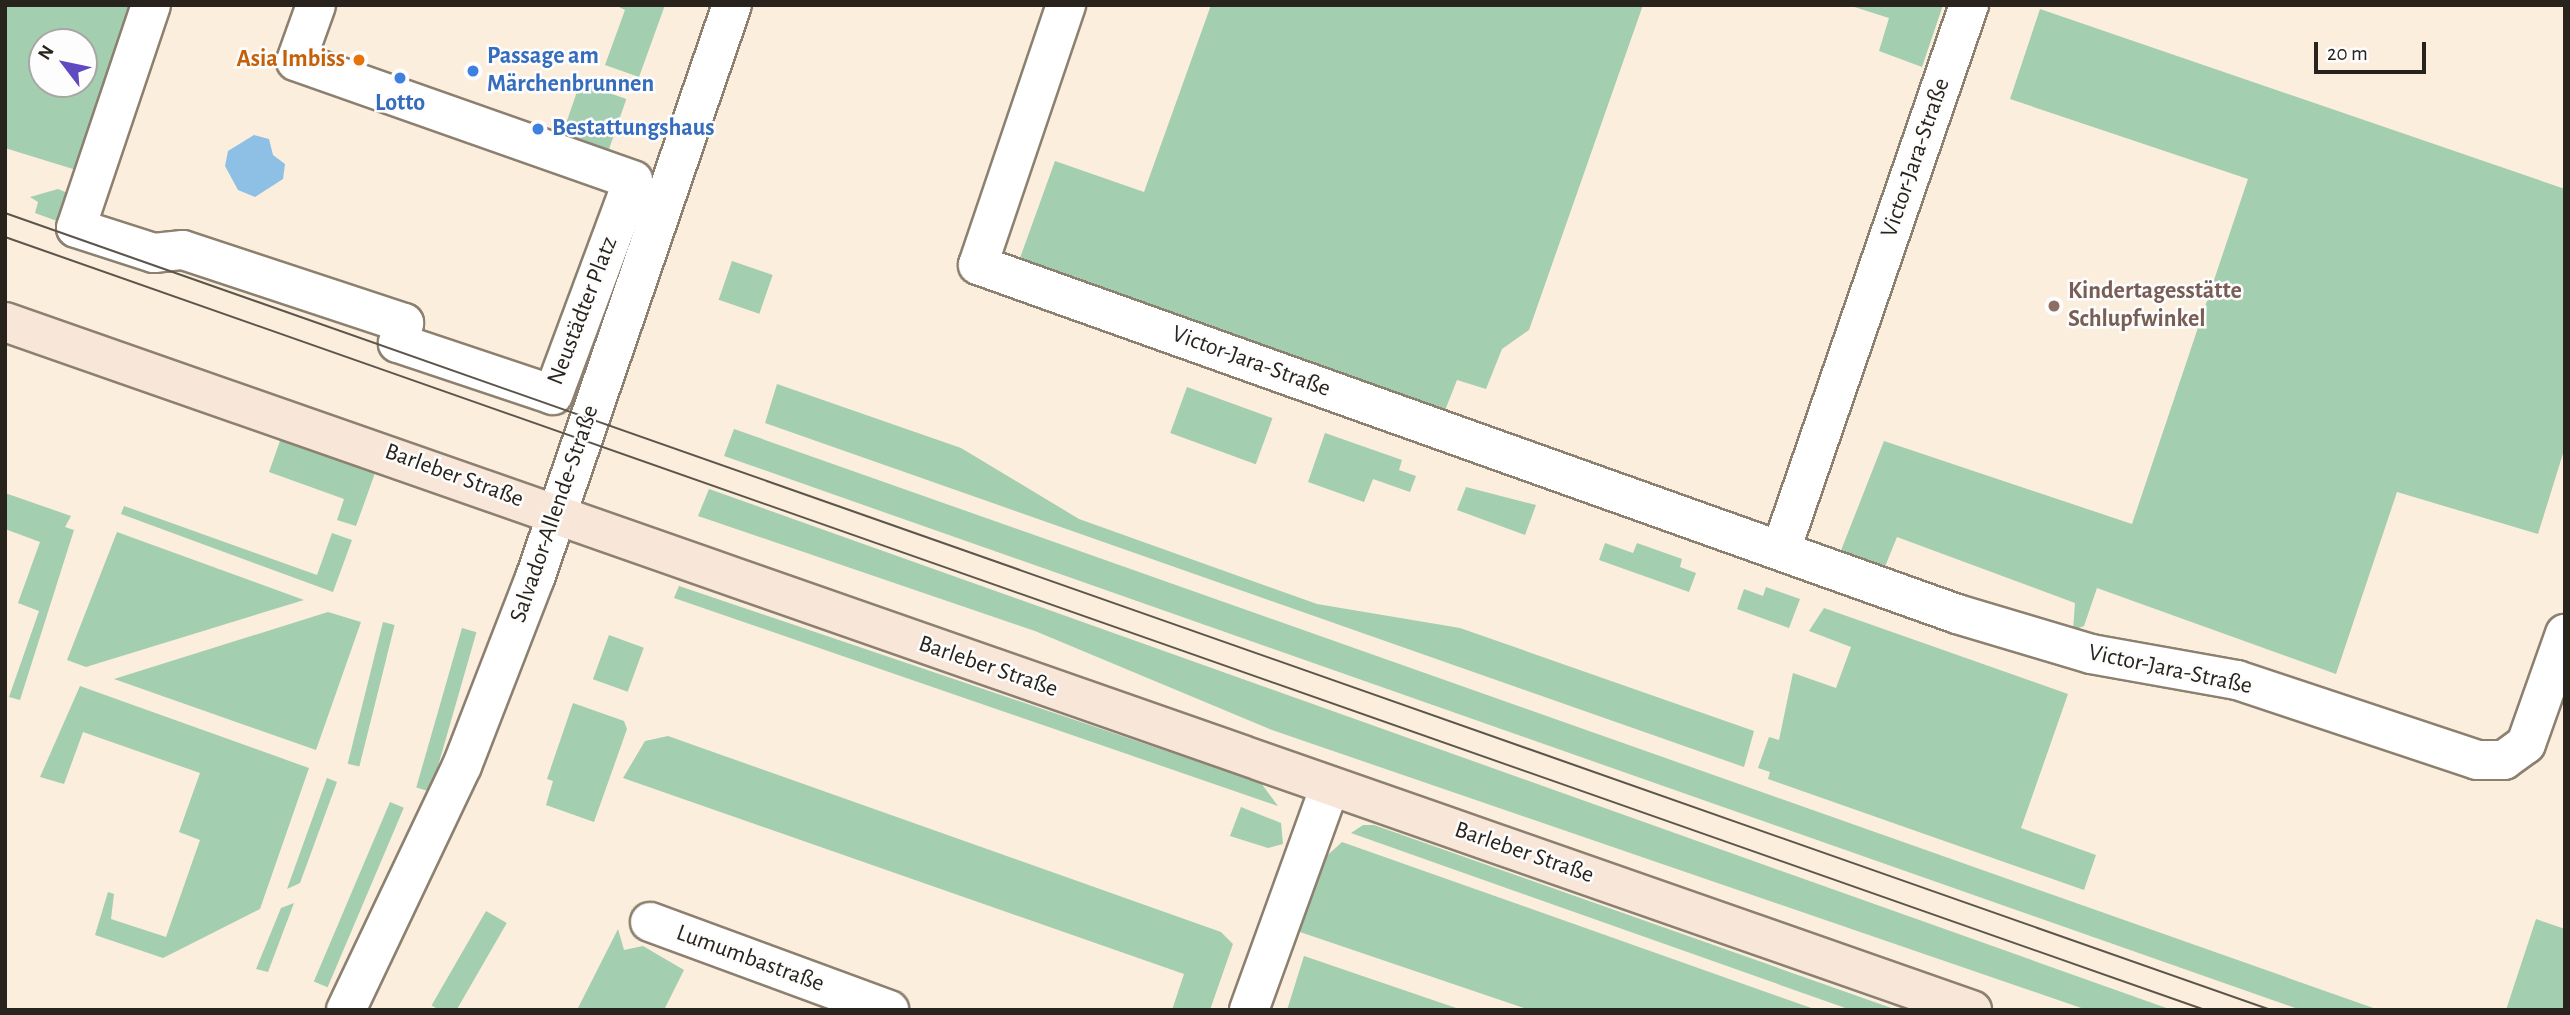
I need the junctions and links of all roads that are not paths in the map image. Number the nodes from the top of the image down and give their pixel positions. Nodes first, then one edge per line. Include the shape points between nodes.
1 (151, 5) edge
2 (316, 5) edge
3 (732, 5) edge
4 (1066, 5) edge
5 (1969, 5) edge
6 (5, 321) edge
7 (555, 513) junction
8 (1781, 550) junction
9 (2565, 634) edge
10 (1330, 786) junction
11 (650, 922) dead end
12 (346, 1010) edge
13 (890, 1010) edge
14 (1249, 1010) edge
15 (1972, 1010) edge

1 - 2 street, Neustädter Platz via 76,228 154,253 183,250 404,323 398,343 553,396 632,180 296,61
3 - 7 street, Salvador-Allende-Straße
4 - 8 street, Victor-Jara-Straße via 978,265
5 - 8 street, Victor-Jara-Straße
6 - 7 street, Barleber Straße
7 - 10 street, Barleber Straße
7 - 12 street, Salvador-Allende-Straße via 462,766
8 - 9 street, Victor-Jara-Straße via 2024,635 2127,662 2237,680 2489,762 2508,759 2528,741
10 - 14 street
10 - 15 street, Barleber Straße
11 - 13 street, Lumumbastraße

